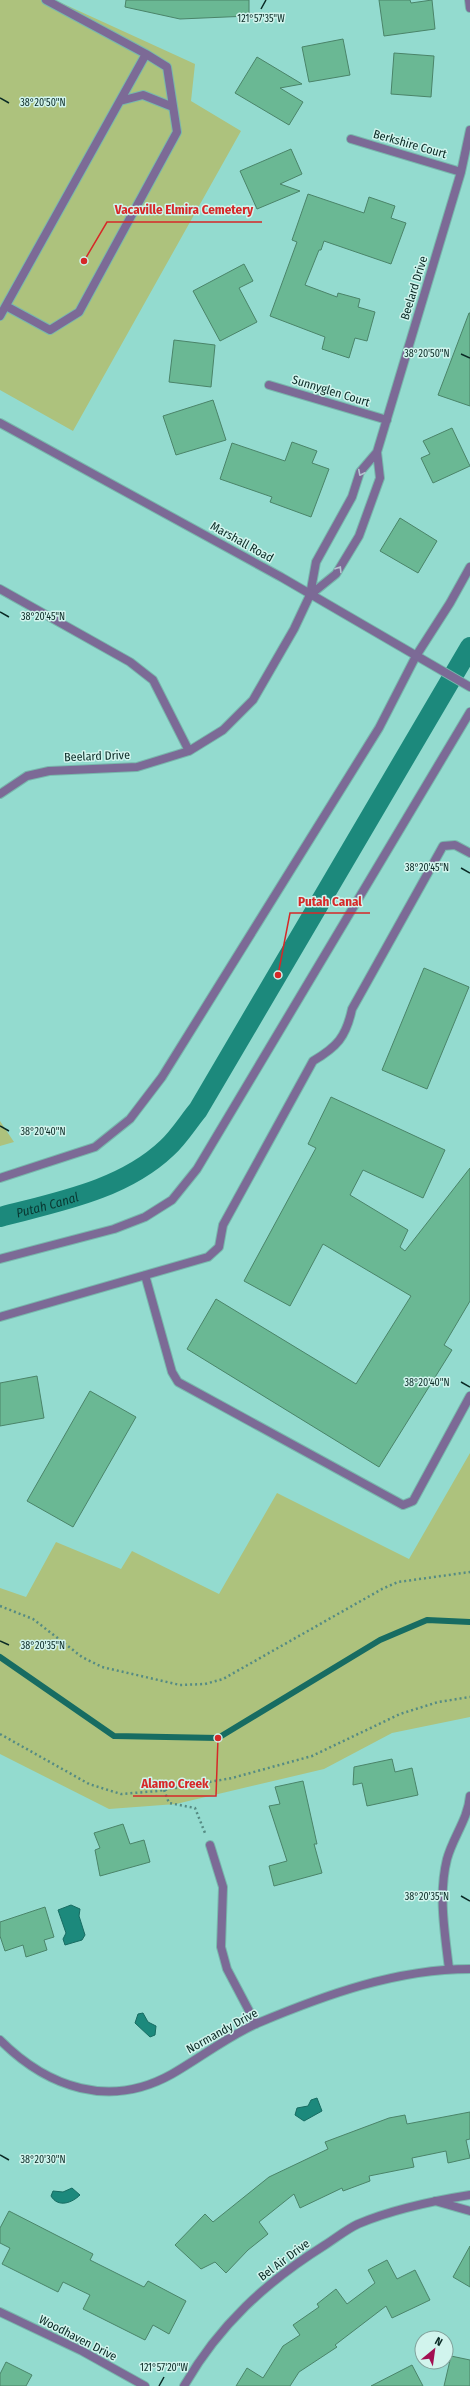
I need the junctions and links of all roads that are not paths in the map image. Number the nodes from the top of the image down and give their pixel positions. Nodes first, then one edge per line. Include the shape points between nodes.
1 (46, 0) edge
2 (469, 0) edge
3 (470, 8) edge
4 (146, 54) junction
5 (120, 101) junction
6 (173, 107) junction
7 (470, 130) edge
8 (351, 139) dead end
9 (461, 172) junction
10 (6, 306) junction
11 (0, 316) edge
12 (269, 385) dead end
13 (387, 420) junction
14 (0, 423) edge
15 (377, 452) junction
16 (470, 567) edge
17 (0, 589) edge
18 (310, 595) junction
19 (416, 656) junction
20 (470, 687) edge
21 (470, 712) edge
22 (189, 751) junction
23 (0, 794) edge
24 (470, 853) edge
25 (0, 1178) edge
26 (0, 1259) edge
27 (145, 1275) junction
28 (0, 1317) edge
29 (470, 1396) edge
30 (470, 1796) edge
31 (210, 1845) road end
32 (449, 1969) junction
33 (470, 1969) edge
34 (256, 2024) junction
35 (0, 2040) edge
36 (470, 2195) edge
37 (432, 2200) junction
38 (470, 2211) edge
39 (0, 2312) edge
40 (145, 2386) edge
41 (184, 2386) edge

1 - 4 street
2 - 3 street
4 - 5 street
4 - 6 street via 167,67
5 - 6 street via 143,95
5 - 10 street
6 - 10 street via 177,132 79,312 50,330
7 - 9 street, Beelard Drive
8 - 9 street, Berkshire Court
9 - 13 street, Beelard Drive
10 - 11 street
12 - 13 street, Sunnyglen Court
13 - 15 street, Beelard Drive
14 - 18 street, Marshall Road
15 -> 18 street, Beelard Drive via 360,472 352,497 316,562
18 -> 15 street, Beelard Drive via 336,574 359,536 380,478
16 - 19 street
17 - 22 street via 130,662 153,680
18 - 19 street, Marshall Road
18 - 22 street, Beelard Drive via 294,629 253,700 224,730
19 - 20 street, Marshall Road
19 - 25 street via 375,734 162,1077 130,1119 95,1147
21 - 26 street via 197,1170 172,1200 145,1218 114,1230
22 - 23 street, Beelard Drive via 137,767 74,768 28,776
24 - 27 street via 455,845 443,846 352,1009 344,1035 332,1050 313,1061 309,1068 223,1225 219,1247 208,1257
27 - 28 street
27 - 29 street via 172,1372 178,1382 404,1505 413,1501
30 - 32 street via 467,1814 447,1859 443,1891
31 - 34 street via 223,1887 221,1947 227,1969
32 - 33 street, Normandy Drive
32 - 34 street, Normandy Drive via 380,1980 328,1996
34 - 35 street, Normandy Drive via 164,2078 144,2087 110,2092 80,2089 49,2077 20,2060
36 - 37 street, Bel Air Drive
37 - 38 street
37 - 41 street, Bel Air Drive via 357,2225 272,2283 234,2316 205,2352
39 - 40 street, Woodhaven Drive via 82,2351

